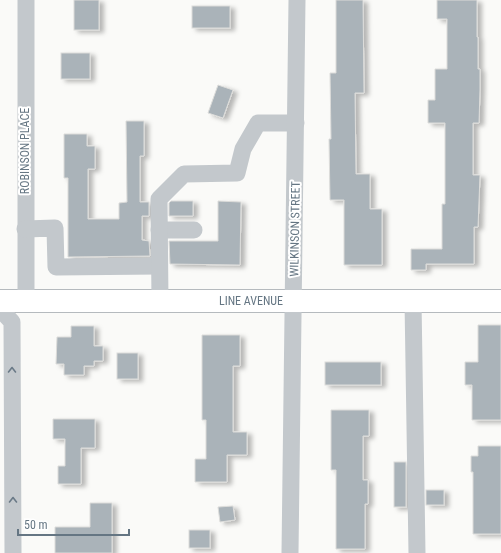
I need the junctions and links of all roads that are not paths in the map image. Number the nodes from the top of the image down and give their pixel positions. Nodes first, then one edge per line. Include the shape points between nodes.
1 (26, 0) edge
2 (297, 0) edge
3 (296, 123) junction
4 (25, 229) junction
5 (159, 230) junction
6 (194, 230) dead end
7 (159, 266) junction
8 (26, 301) junction
9 (160, 301) junction
10 (294, 301) junction
11 (413, 301) junction
12 (501, 301) edge
13 (0, 306) edge
14 (13, 553) edge
15 (290, 553) edge
16 (417, 553) edge

1 - 4 street, ROBINSON PLACE
2 - 3 street, WILKINSON STREET
3 - 5 street via 258,123 243,149 237,173 184,174 159,199
3 - 10 street, WILKINSON STREET
4 - 7 street via 55,228 56,267
4 - 8 street, ROBINSON PLACE
5 - 6 street
5 - 7 street
7 - 9 street
8 - 9 main road, LINE AVENUE
8 - 13 main road, LINE AVENUE
9 - 10 main road, LINE AVENUE
10 - 11 main road, LINE AVENUE
10 - 15 street, WILKINSON STREET
11 - 12 main road, LINE AVENUE
11 - 16 street
14 -> 13 street via 12,322

